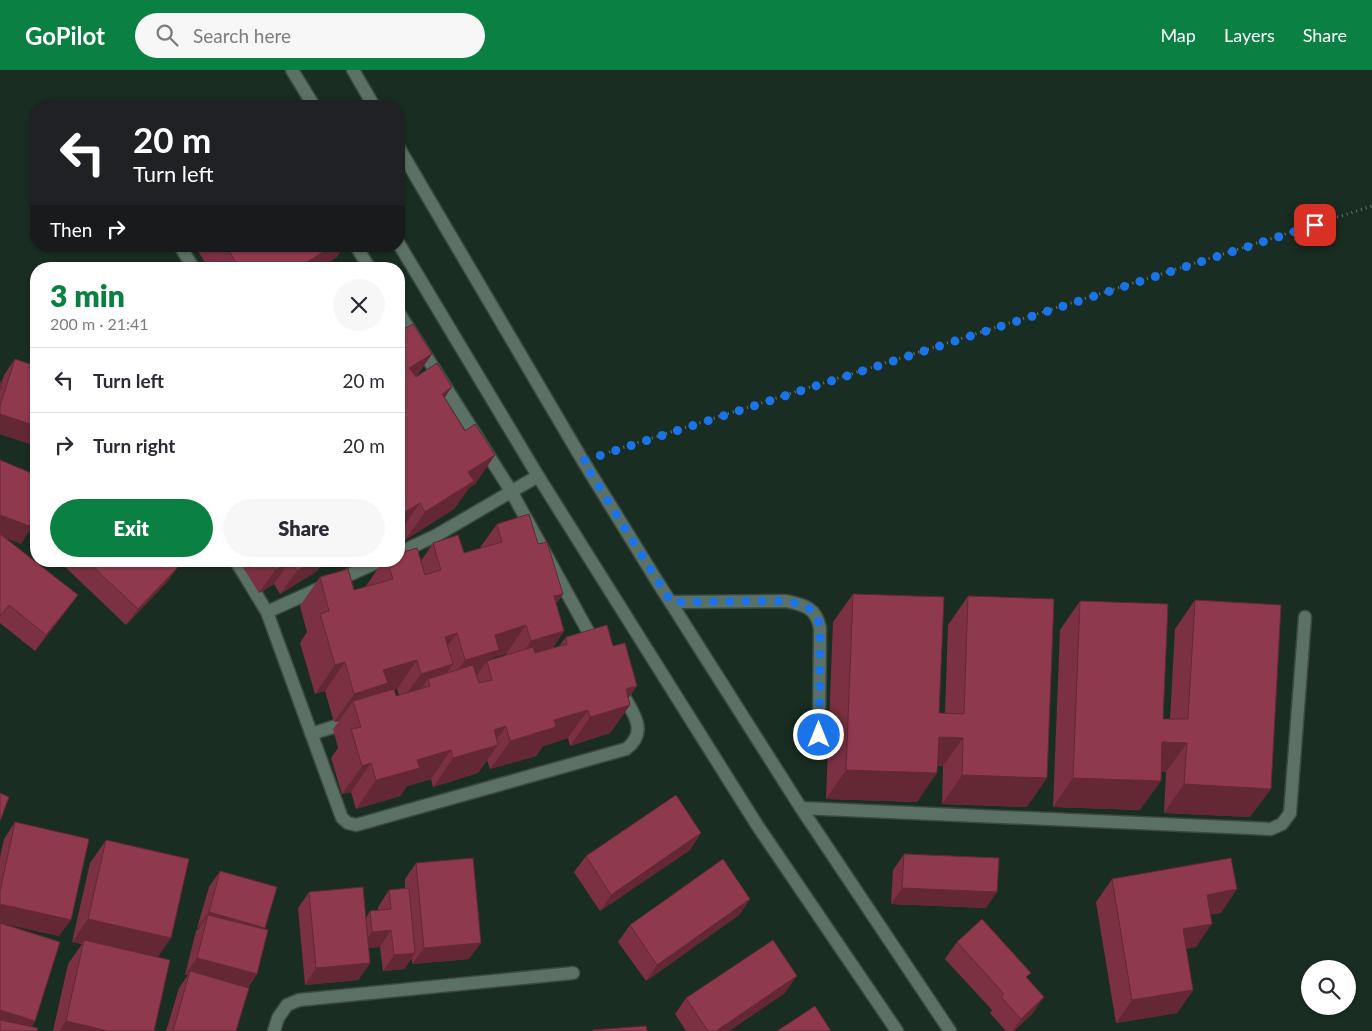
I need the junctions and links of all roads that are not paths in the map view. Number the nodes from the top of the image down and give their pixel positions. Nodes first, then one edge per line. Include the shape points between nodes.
1 (292, 70) edge
2 (353, 70) edge
3 (310, 100) edge
4 (370, 100) edge
5 (405, 158) edge
6 (404, 252) edge
7 (405, 323) edge
8 (538, 476) junction
9 (511, 492) junction
10 (405, 550) edge
11 (240, 567) edge
12 (365, 567) edge
13 (671, 602) junction
14 (267, 612) junction
15 (1304, 617) dead end
16 (595, 650) edge
17 (615, 681) edge
18 (368, 716) edge
19 (311, 734) junction
20 (819, 735) dead end
21 (801, 808) junction
22 (573, 973) dead end
23 (274, 1031) edge
24 (897, 1031) edge
25 (950, 1031) edge

1 - 3 street
2 - 4 street
5 - 13 street via 583,461
6 - 8 street
7 - 9 street
8 - 9 street
8 - 24 street via 757,825
9 - 10 street via 438,535
9 - 16 street
11 - 14 street
12 - 14 street
13 - 20 street via 786,601 812,610 820,628
13 - 21 street
14 - 19 street
15 - 21 street via 1290,813 1282,824 1271,829
17 - 19 street via 638,724 633,744 626,749 356,825 342,818
18 - 19 street
21 - 25 street
22 - 23 street via 299,1000 287,1004

